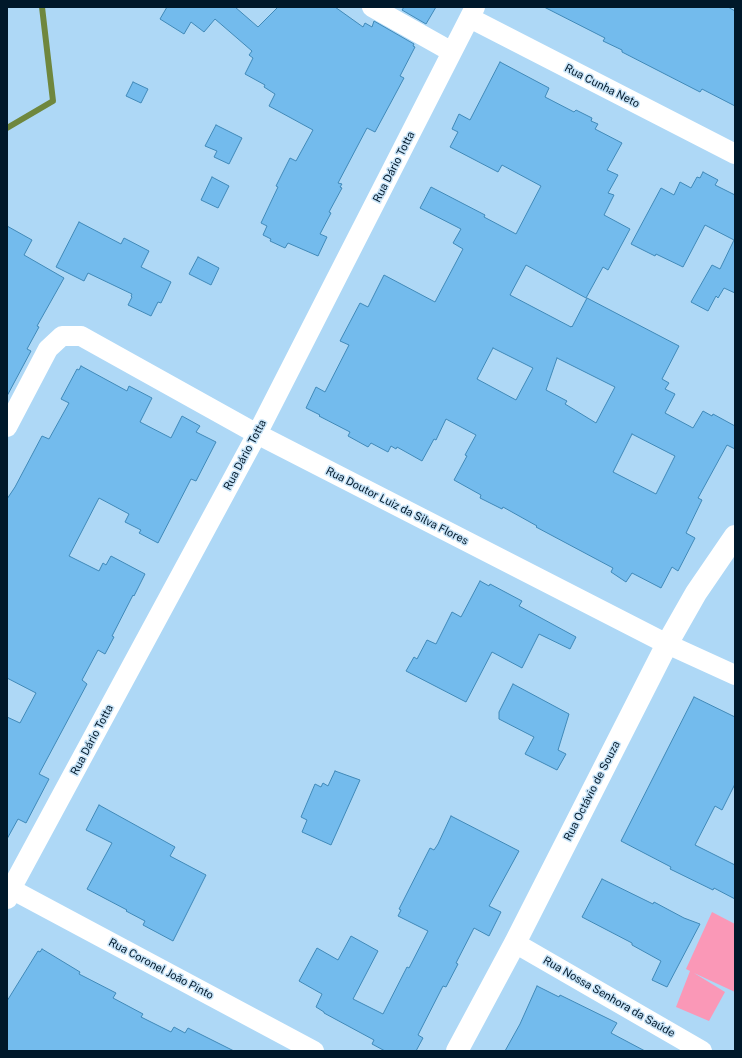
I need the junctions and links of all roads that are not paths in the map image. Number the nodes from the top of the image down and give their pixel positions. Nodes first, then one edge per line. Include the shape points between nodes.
1 (372, 7) edge
2 (473, 12) edge
3 (452, 52) junction
4 (735, 154) edge
5 (7, 427) edge
6 (257, 434) junction
7 (735, 536) edge
8 (667, 644) junction
9 (735, 675) edge
10 (8, 891) edge
11 (516, 943) junction
12 (314, 1051) edge
13 (457, 1051) edge
14 (702, 1051) edge

1 - 3 street
2 - 3 street, Rua Dário Totta
2 - 4 street, Rua Cunha Neto
3 - 6 street, Rua Dário Totta
5 - 6 street, Rua Doutor Luiz da Silva Flores via 48,348 62,336 81,336
6 - 8 street, Rua Doutor Luiz da Silva Flores
6 - 10 street, Rua Dário Totta
7 - 8 street, Rua Octávio de Souza via 696,593
8 - 9 street, Rua Doutor Luiz da Silva Flores
8 - 11 street, Rua Octávio de Souza
10 - 12 street, Rua Coronel João Pinto
11 - 13 street, Rua Octávio de Souza
11 - 14 street, Rua Nossa Senhora da Saúde

